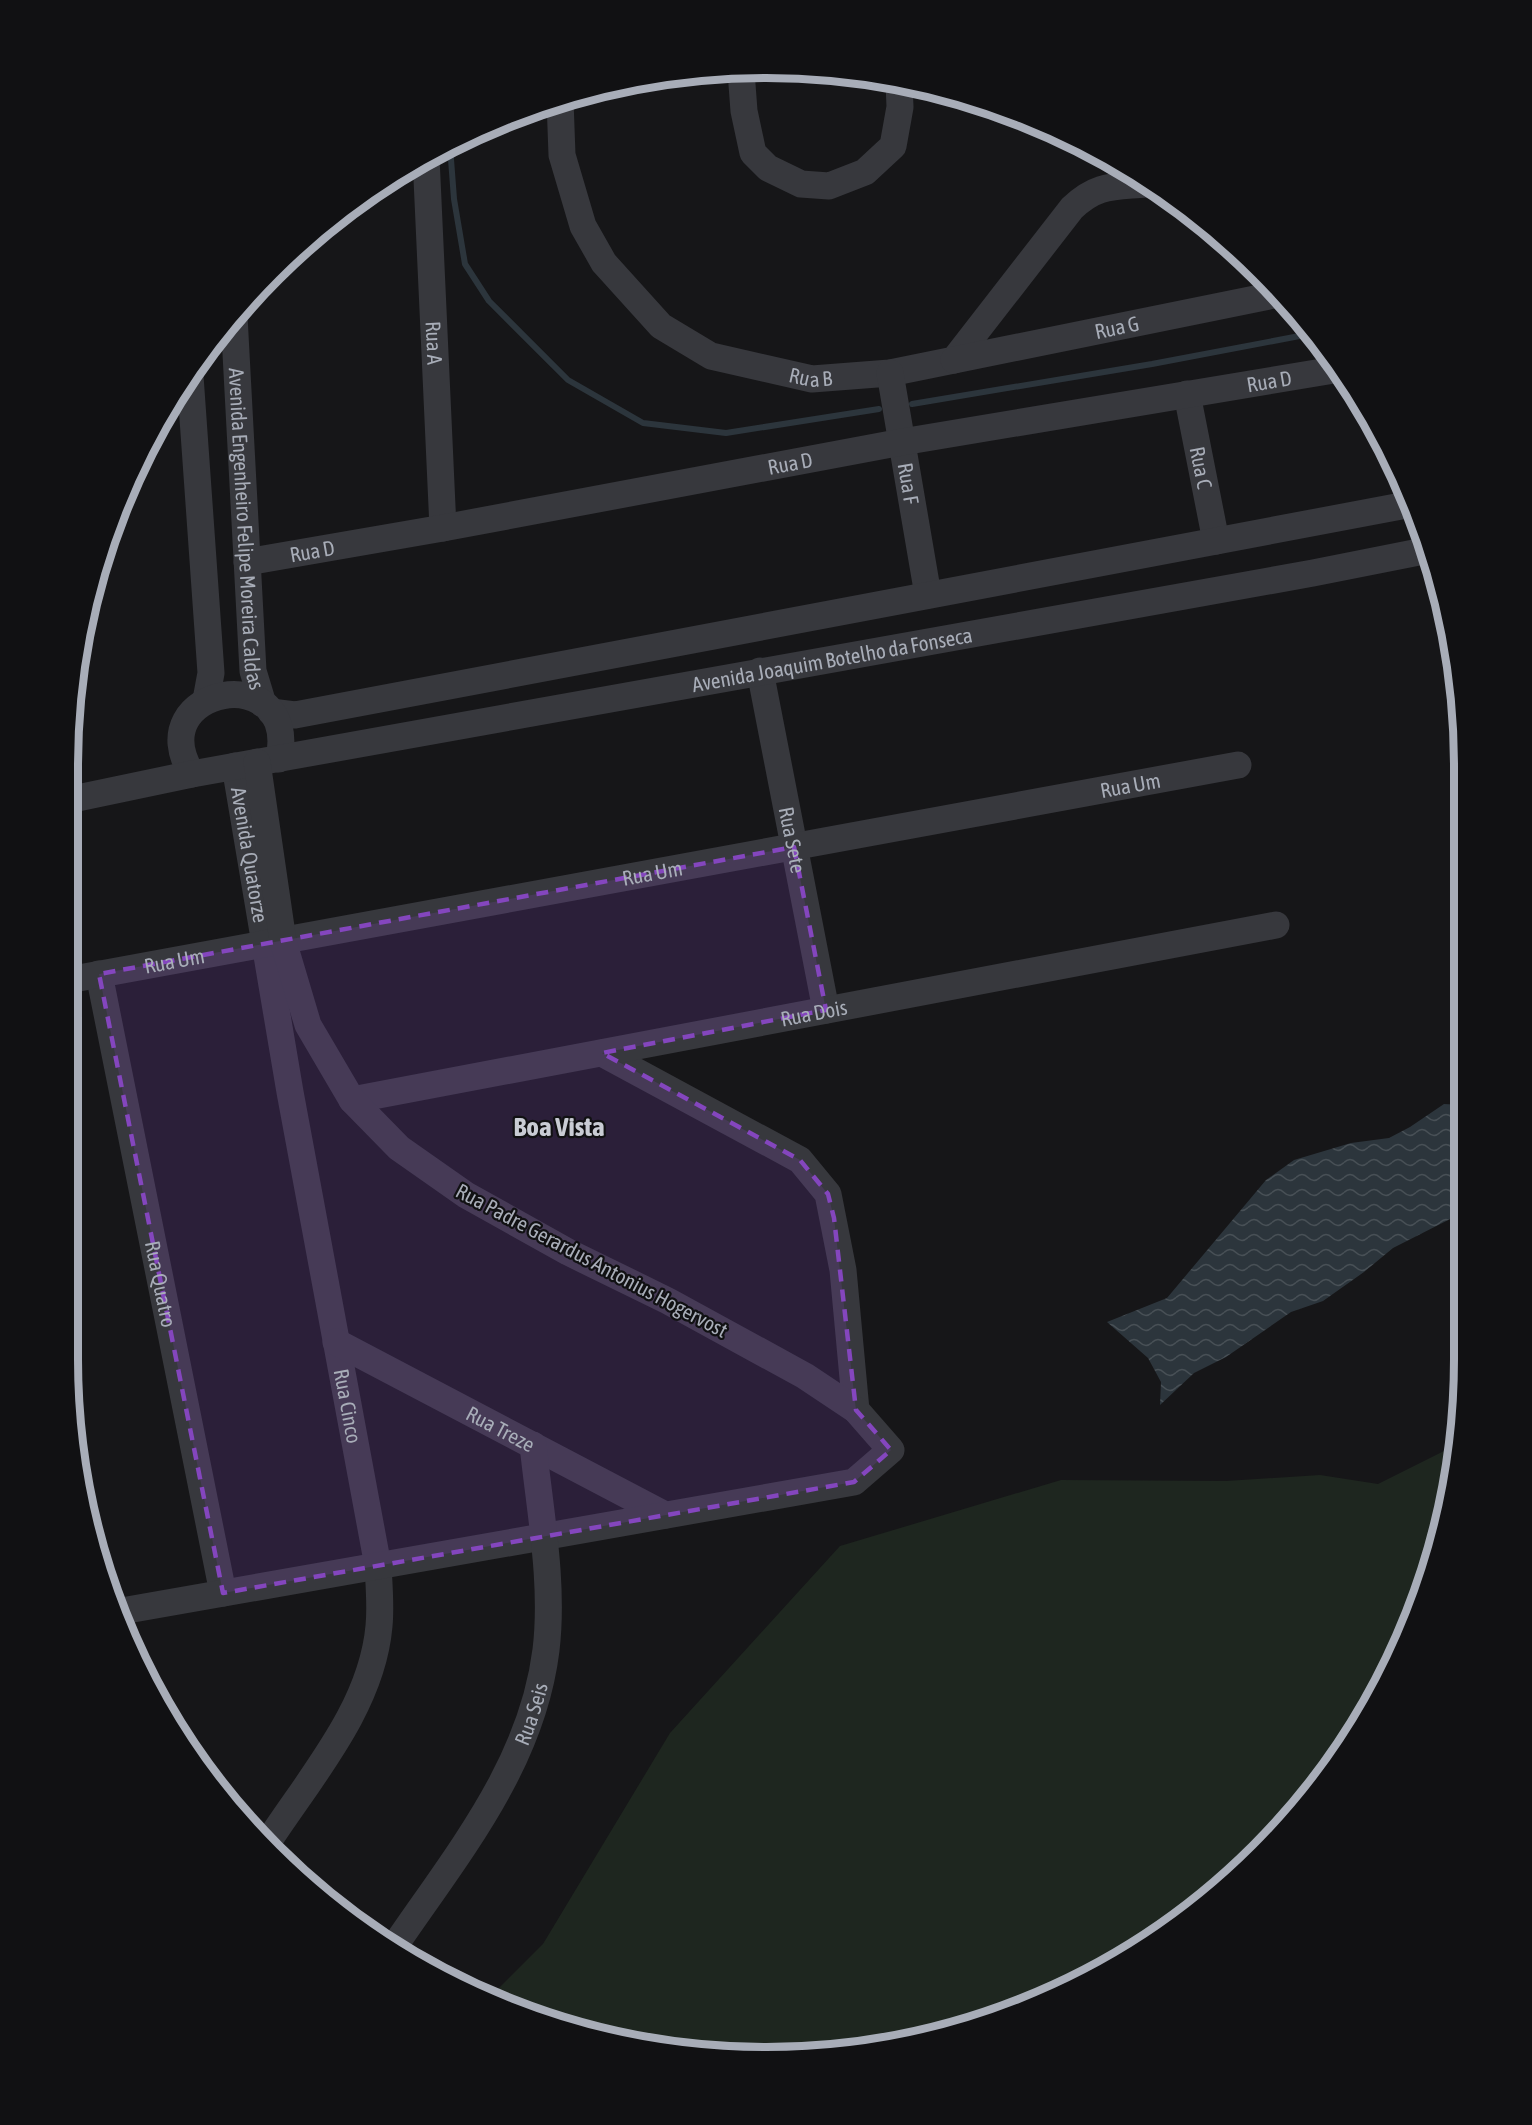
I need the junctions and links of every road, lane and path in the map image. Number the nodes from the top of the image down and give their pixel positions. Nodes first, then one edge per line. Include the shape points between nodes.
1 (742, 79) edge
2 (899, 91) edge
3 (560, 110) edge
4 (426, 168) edge
5 (1134, 185) edge
6 (1268, 296) edge
7 (235, 329) edge
8 (954, 360) junction
9 (1329, 371) edge
10 (890, 373) junction
11 (191, 389) edge
12 (1187, 394) junction
13 (902, 442) junction
14 (244, 504) junction
15 (1403, 506) edge
16 (199, 509) junction
17 (443, 528) junction
18 (1216, 541) junction
19 (1419, 552) edge
20 (247, 561) junction
21 (928, 595) junction
22 (760, 671) junction
23 (206, 700) junction
24 (267, 708) junction
25 (257, 762) junction
26 (1238, 765) dead end
27 (192, 774) junction
28 (78, 798) edge
29 (794, 847) junction
30 (1276, 925) dead end
31 (274, 942) junction
32 (99, 974) junction
33 (78, 978) edge
34 (826, 1010) junction
35 (602, 1053) junction
36 (352, 1101) junction
37 (336, 1342) junction
38 (856, 1410) junction
39 (533, 1445) junction
40 (665, 1515) junction
41 (543, 1537) junction
42 (378, 1566) junction
43 (223, 1593) junction
44 (126, 1610) edge
45 (272, 1836) edge
46 (399, 1940) edge

1 - 2 street via 753,153 768,168 801,184 829,186 865,172 893,146
3 - 10 street, Rua B via 562,155 583,226 604,263 661,326 711,356 812,379
4 - 17 street, Rua A
5 - 8 street via 1102,188 1087,194 1072,208
6 - 8 street, Rua G
7 - 14 street, Avenida Engenheiro Felipe Moreira Caldas
8 - 10 street, Rua B
9 - 12 street, Rua D
10 - 13 street, Rua F
11 - 16 street
12 - 13 street, Rua D
12 - 18 street, Rua C
13 - 17 street, Rua D
13 - 21 street, Rua F
14 - 16 street
14 - 20 street, Avenida Engenheiro Felipe Moreira Caldas
15 - 18 street
16 - 23 street via 211,673
17 - 20 street, Rua D
18 - 21 street
19 - 22 street, Avenida Joaquim Botelho da Fonseca
20 - 24 street, Avenida Engenheiro Felipe Moreira Caldas via 253,671
21 - 24 street via 295,715
22 - 25 street, Avenida Joaquim Botelho da Fonseca
22 - 29 street, Rua Sete
23 - 24 street, Avenida Engenheiro Felipe Moreira Caldas via 229,693 253,697
23 - 27 street via 188,717 181,740
24 - 25 street, Avenida Engenheiro Felipe Moreira Caldas via 280,735
25 - 27 street
25 - 31 street, Rua Padre Gerardus Antonius Hogervost
26 - 29 street, Rua Um
27 - 28 street
29 - 31 street, Rua Um
29 - 34 street, Rua Sete
30 - 34 street, Rua Dois
31 - 32 street, Rua Um
31 - 36 street, Rua Padre Gerardus Antonius Hogervost via 308,1025
31 - 37 street, Rua Cinco
32 - 33 street, Rua Um
32 - 43 street, Rua Quatro
34 - 35 street, Rua Dois
35 - 36 street, Rua Dois
35 - 38 street via 800,1160 828,1194 838,1239
36 - 38 street, Rua Padre Gerardus Antonius Hogervost via 399,1149 466,1195 795,1370
37 - 39 street, Rua Treze
37 - 42 street, Rua Cinco
38 - 40 street, Rua Padre Gerardus Antonius Hogervost via 891,1450 854,1482
39 - 40 street, Rua Treze
39 - 41 street, Rua Seis
40 - 41 street
41 - 42 street
41 - 46 street, Rua Seis via 548,1595 546,1650 521,1745 486,1812
42 - 43 street
42 - 45 street, Rua Cinco via 379,1627 355,1709
43 - 44 street

